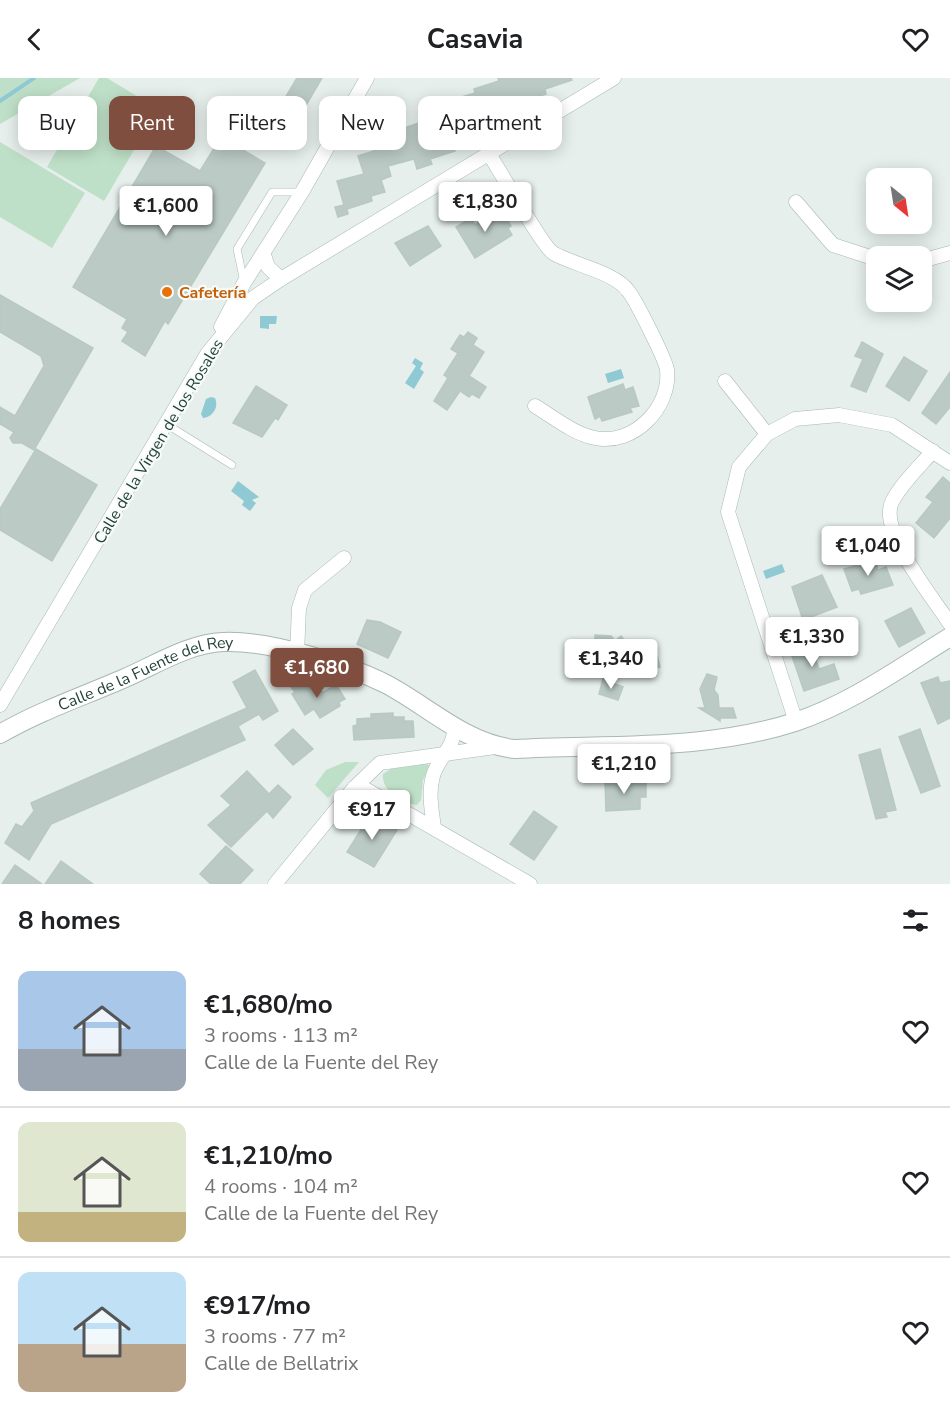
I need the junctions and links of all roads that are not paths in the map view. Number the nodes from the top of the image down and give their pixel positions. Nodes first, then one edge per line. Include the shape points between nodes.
1 (367, 78) edge
2 (614, 78) edge
3 (489, 154) junction
4 (302, 192) junction
5 (796, 202) dead end
6 (950, 253) edge
7 (264, 255) junction
8 (866, 257) edge
9 (932, 258) edge
10 (281, 279) junction
11 (244, 283) junction
12 (207, 354) junction
13 (725, 381) dead end
14 (535, 406) dead end
15 (165, 424) junction
16 (767, 434) junction
17 (933, 450) junction
18 (950, 464) edge
19 (232, 465) dead end
20 (344, 558) dead end
21 (950, 624) edge
22 (950, 637) edge
23 (297, 654) junction
24 (0, 705) edge
25 (448, 722) junction
26 (796, 722) junction
27 (0, 734) edge
28 (496, 747) junction
29 (443, 752) junction
30 (354, 788) junction
31 (434, 828) junction
32 (275, 884) edge
33 (530, 884) edge

1 - 4 street
2 - 3 street, Calle de la Virgen de los Rosales
3 - 10 street, Calle de la Virgen de los Rosales
3 - 14 street via 551,252 628,290 667,369 662,402 644,424 623,437 596,438
4 - 7 street
4 - 11 lane via 272,192 237,249
5 - 8 street via 833,245
6 - 9 street
7 - 10 street via 268,267
7 - 11 street
10 - 12 street, Calle de la Virgen de los Rosales via 253,298
11 - 12 street
12 - 15 street, Calle de la Virgen de los Rosales
13 - 16 street
15 - 19 lane
15 - 24 street, Calle de la Virgen de los Rosales
16 - 17 street via 795,419 839,415 892,425
16 - 26 street via 739,467 728,512
17 - 18 street
17 - 21 street via 892,503 891,525 901,548
20 - 23 street via 305,590 299,608
22 - 26 street, Calle de la Fuente del Rey via 856,693
23 - 25 street, Calle de la Fuente del Rey via 368,675
23 - 27 street, Calle de la Fuente del Rey via 242,642 209,644
25 - 28 street, Calle de la Fuente del Rey
25 - 29 street via 454,737
26 - 28 street, Calle de la Fuente del Rey via 691,742
28 - 29 street
29 - 30 street via 386,760
29 - 31 street via 432,781
30 - 31 street via 367,790
30 - 32 street
31 - 33 street

